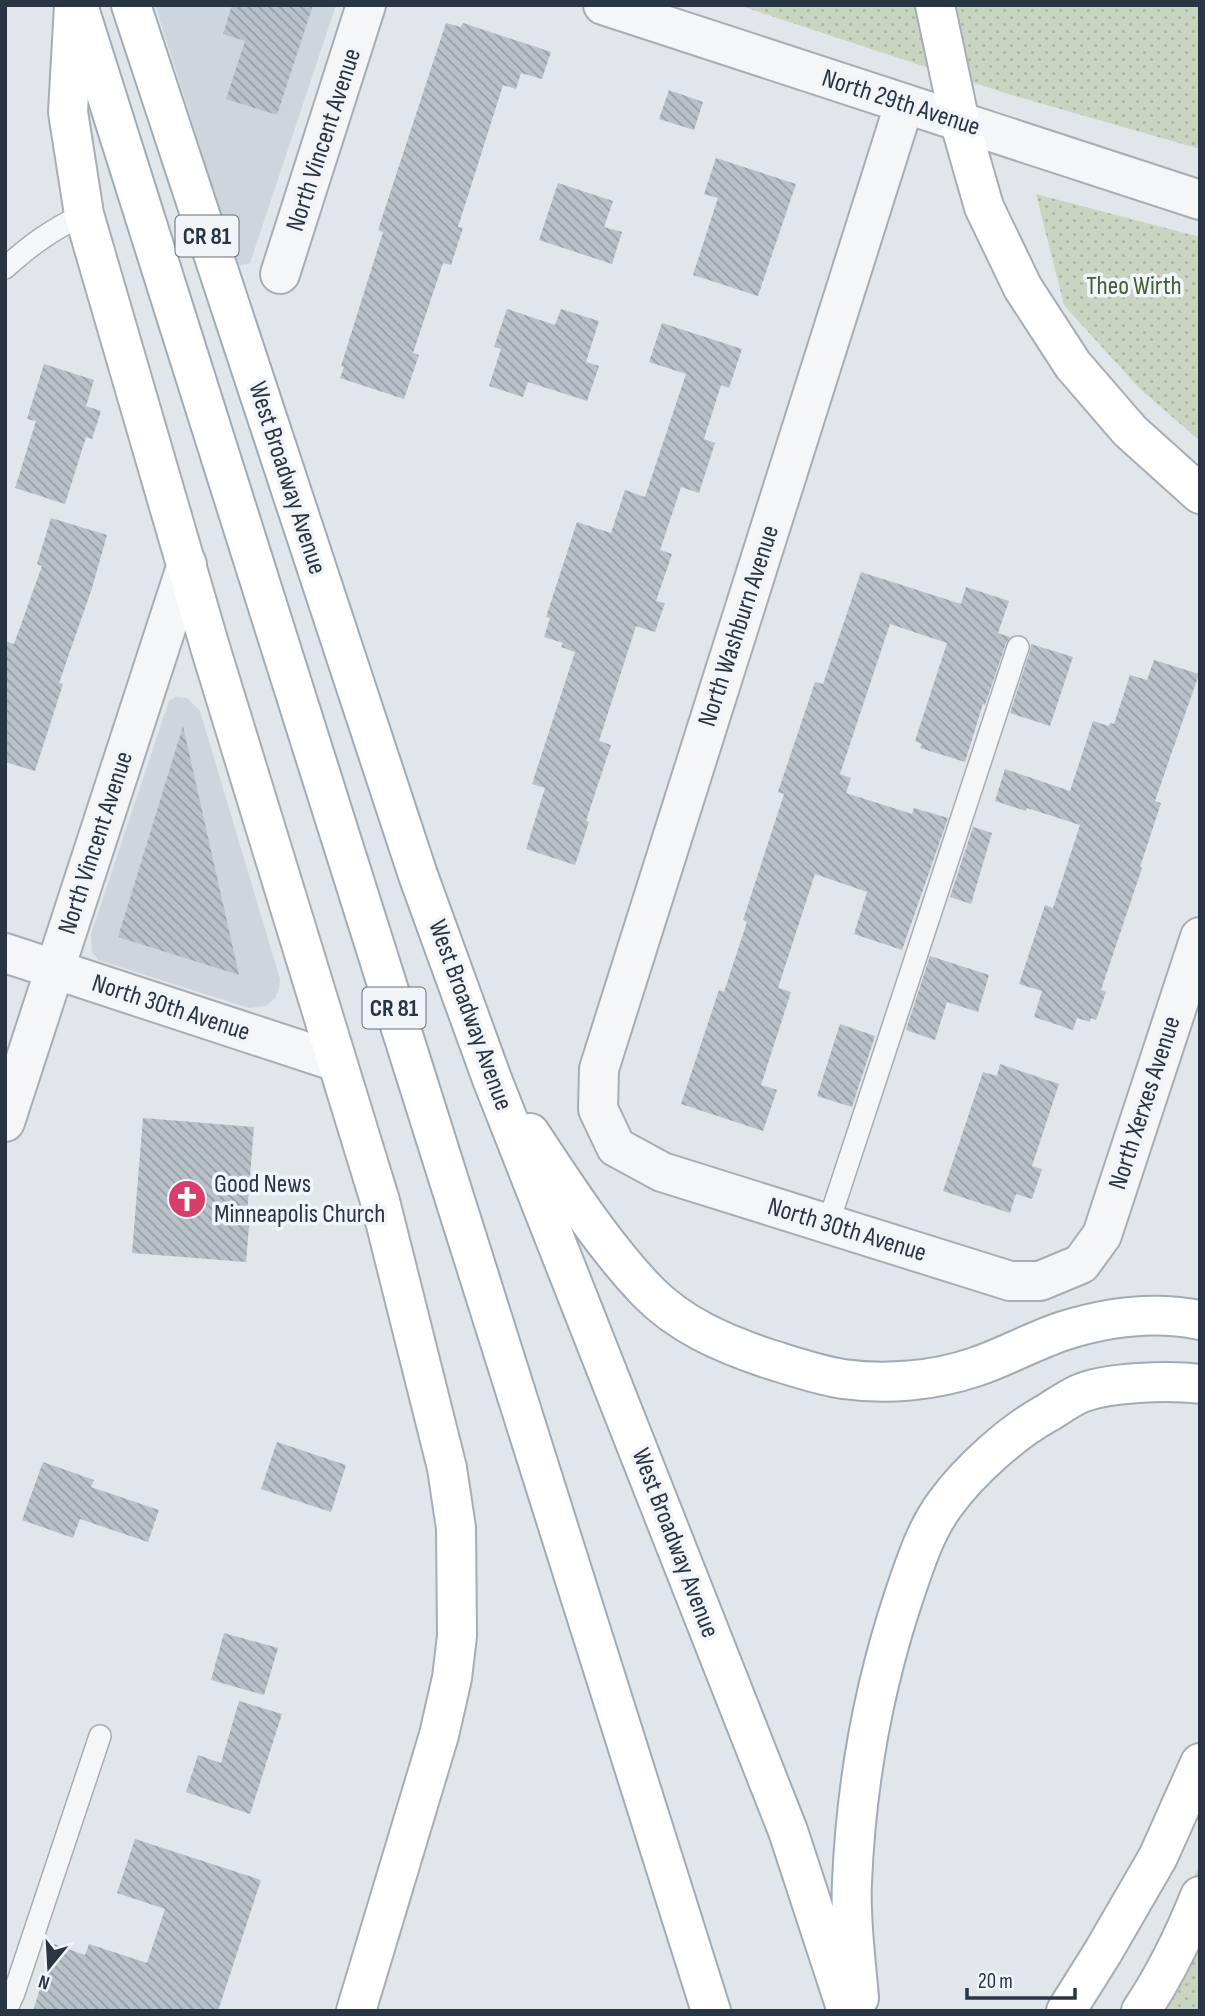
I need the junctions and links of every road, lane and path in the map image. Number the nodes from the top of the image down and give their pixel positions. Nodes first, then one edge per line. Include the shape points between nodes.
1 (76, 5) edge
2 (131, 5) edge
3 (366, 5) edge
4 (603, 5) edge
5 (935, 5) edge
6 (904, 105) junction
7 (960, 123) junction
8 (1200, 200) edge
9 (84, 214) junction
10 (5, 268) edge
11 (281, 274) dead end
12 (1200, 494) edge
13 (187, 564) junction
14 (1018, 647) dead end
15 (1200, 937) edge
16 (5, 953) edge
17 (55, 969) junction
18 (337, 1062) junction
19 (492, 1079) junction
20 (5, 1122) edge
21 (616, 1147) joint
22 (828, 1224) junction
23 (1081, 1264) joint
24 (1200, 1320) edge
25 (1200, 1384) edge
26 (100, 1736) dead end
27 (1200, 1763) edge
28 (1200, 1896) edge
29 (6, 2011) edge
30 (356, 2011) edge
31 (711, 2011) edge
32 (847, 2011) edge
33 (860, 2011) edge
34 (1066, 2011) edge
35 (1142, 2011) edge

1 - 9 main road via 68,112
1 - 31 main road, CR 81
2 - 19 main road, West Broadway Avenue / CR 81 via 418,875
3 - 11 street, North Vincent Avenue
4 - 6 street, North 29th Avenue
5 - 7 main road
6 - 7 street, North 29th Avenue
6 - 21 street, North Washburn Avenue via 599,1069 598,1109
7 - 8 street, North 29th Avenue
7 - 12 main road via 984,208 1030,299 1073,365 1130,431
9 - 10 lane via 41,237
9 - 13 main road
13 - 17 street, North Vincent Avenue
13 - 18 main road
14 - 22 lane
15 - 23 street, North Xerxes Avenue via 1102,1236
16 - 17 street, North 30th Avenue
17 - 18 street, North 30th Avenue
17 - 20 street, North Vincent Avenue
18 - 30 main road via 380,1201 447,1468 456,1528 457,1636 452,1678
19 - 24 main road via 620,1260 679,1318 731,1346 844,1379 908,1380 974,1368 1063,1331 1117,1318
19 - 32 main road, West Broadway Avenue / CR 81 via 788,1831
21 - 22 street, North 30th Avenue via 662,1172
22 - 23 street, North 30th Avenue via 1010,1281 1040,1281
25 - 33 main road via 1177,1381 1115,1386 1081,1394 1030,1422 1005,1441 944,1504 923,1540 883,1662 865,1757 852,1882
26 - 29 lane
27 - 34 main road via 1158,1857
28 - 35 main road

